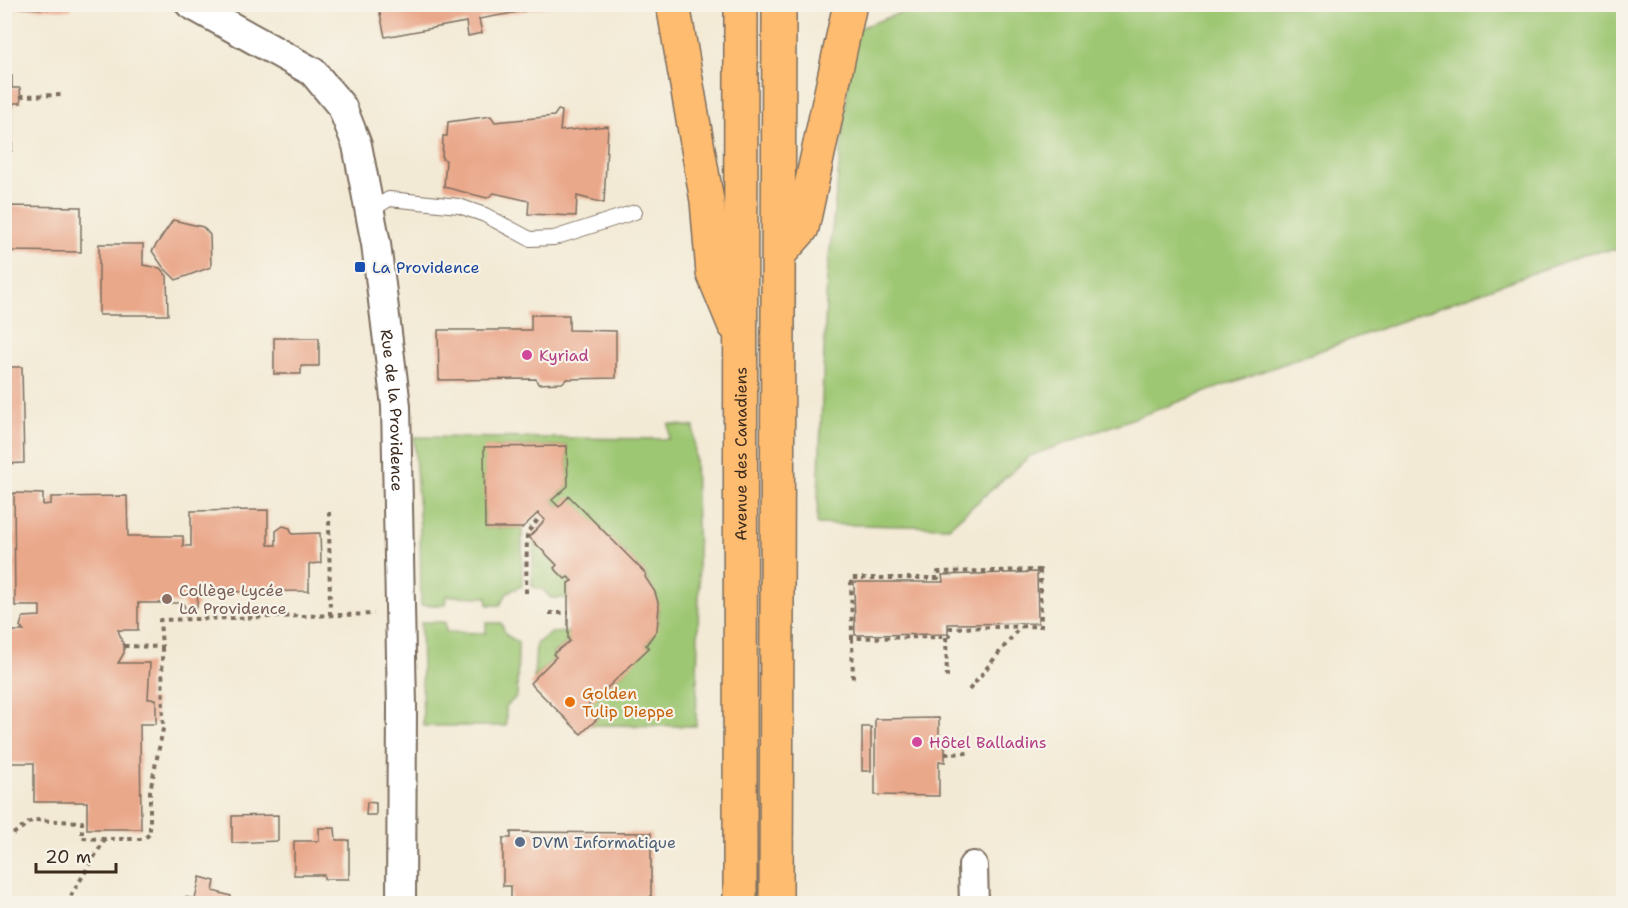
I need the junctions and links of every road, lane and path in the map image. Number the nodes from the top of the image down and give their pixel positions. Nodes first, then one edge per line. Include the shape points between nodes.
1 (190, 4) edge
2 (674, 4) edge
3 (741, 4) edge
4 (779, 4) edge
5 (850, 4) edge
6 (63, 95) dead end
7 (20, 96) dead end
8 (370, 212) junction
9 (635, 212) dead end
10 (779, 254) junction
11 (739, 337) junction
12 (329, 512) dead end
13 (541, 516) dead end
14 (526, 593) dead end
15 (401, 613) junction
16 (549, 613) dead end
17 (568, 613) dead end
18 (330, 615) junction
19 (1020, 627) junction
20 (946, 637) junction
21 (852, 638) junction
22 (124, 646) dead end
23 (162, 647) junction
24 (947, 678) dead end
25 (853, 680) dead end
26 (969, 690) dead end
27 (970, 753) dead end
28 (945, 754) dead end
29 (4, 834) edge
30 (105, 838) junction
31 (973, 866) dead end
32 (66, 903) edge
33 (401, 903) edge
34 (740, 903) edge
35 (776, 903) edge
36 (974, 903) edge

1 - 8 street, Rue de la Providence via 313,72 342,107 357,145
2 - 11 main road via 707,201 713,273
3 - 11 main road, Avenue des Canadiens
4 - 10 main road
5 - 10 main road via 802,228
6 - 7 path
8 - 9 lane via 389,198 459,206 530,239 554,238
8 - 15 street, Rue de la Providence via 396,406
10 - 35 main road
11 - 34 main road, Avenue des Canadiens
12 - 18 path
13 - 14 path via 527,533
15 - 18 path
15 - 33 street, Rue de la Providence
16 - 17 path
18 - 23 path via 160,620
19 - 20 path via 950,628 950,636
19 - 21 path via 1041,626 1040,570 938,572 938,578 851,578
19 - 26 path
20 - 21 path
20 - 24 path
21 - 25 path
22 - 23 path
23 - 30 path via 163,729 150,791 150,834 143,839
27 - 28 path
29 - 30 path via 12,834 33,820 82,822 82,838
30 - 32 path
31 - 36 street

